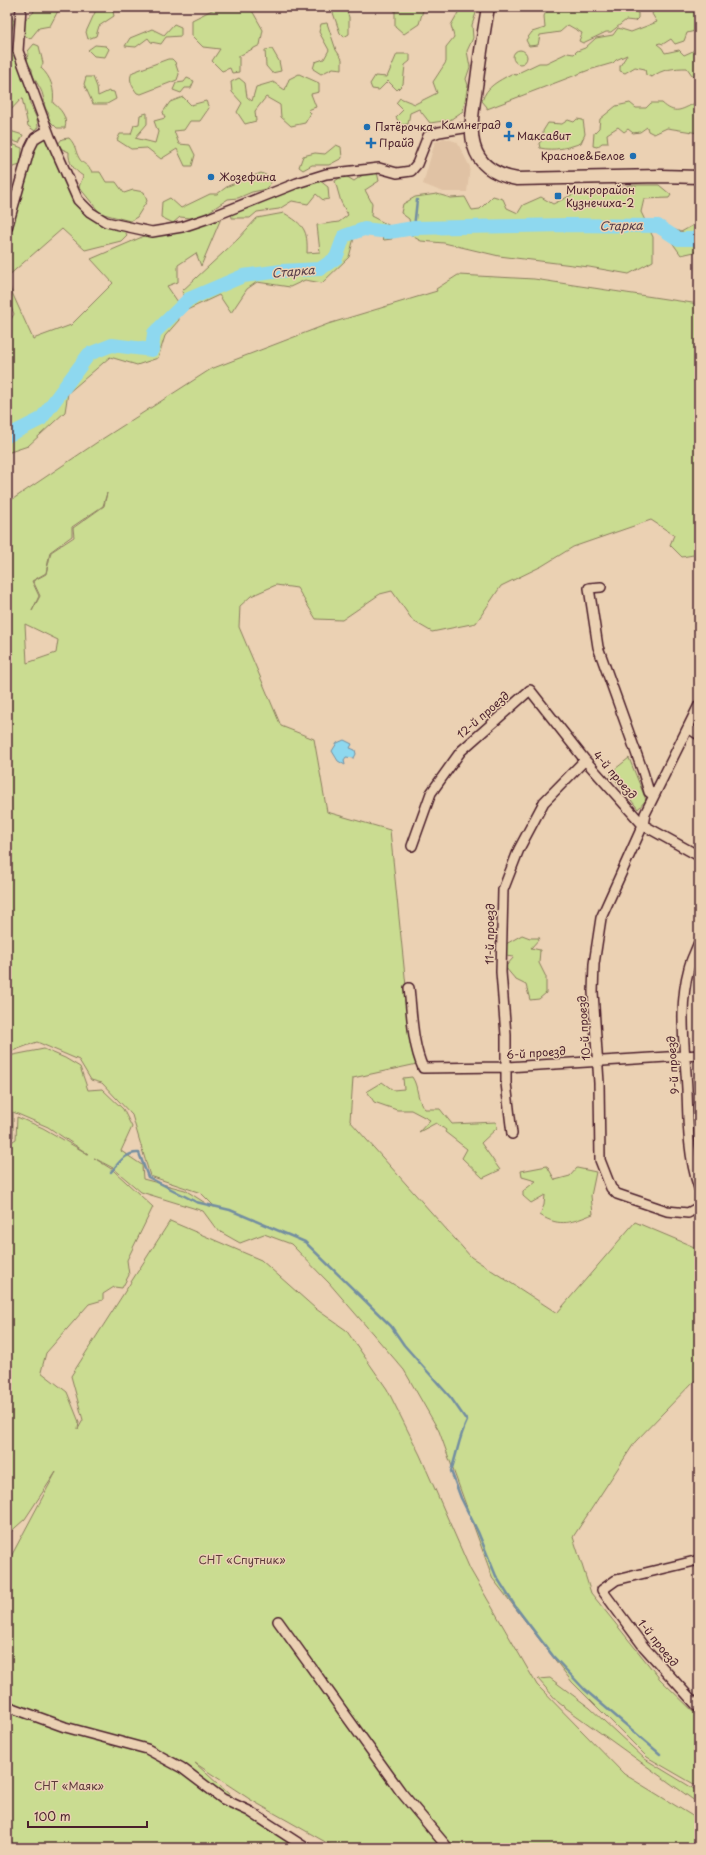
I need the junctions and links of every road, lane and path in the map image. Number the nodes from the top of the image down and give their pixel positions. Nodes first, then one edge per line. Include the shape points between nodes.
1 (21, 7) edge
2 (488, 7) edge
3 (470, 127) junction
4 (47, 131) junction
5 (699, 177) edge
6 (7, 228) edge
7 (601, 587) dead end
8 (530, 690) joint
9 (699, 705) edge
10 (688, 728) junction
11 (699, 735) edge
12 (586, 760) junction
13 (654, 796) junction
14 (643, 825) junction
15 (412, 846) dead end
16 (699, 856) edge
17 (699, 942) edge
18 (409, 988) dead end
19 (685, 1055) junction
20 (699, 1055) edge
21 (598, 1061) junction
22 (507, 1067) junction
23 (512, 1134) dead end
24 (699, 1188) edge
25 (699, 1208) edge
26 (699, 1560) edge
27 (278, 1621) dead end
28 (7, 1706) edge
29 (699, 1708) edge
30 (306, 1848) edge
31 (448, 1848) edge

1 - 4 street via 18,51
2 - 3 street
3 - 4 street via 428,136 417,164 411,171 397,173 379,168 326,174 296,183 209,218 152,232 106,222 90,212 78,200
3 - 5 street via 474,148 486,166 495,173 517,179
4 - 6 street via 35,138 30,148
7 - 13 street via 589,588 598,647 647,787
8 - 12 street, 4-й проезд
8 - 15 street, 12-й проезд via 461,751 431,793
9 - 10 street, 10-й проезд
10 - 11 street
10 - 13 street, 10-й проезд
12 - 14 street, 4-й проезд
12 - 22 street, 11-й проезд via 544,802 518,849 503,890 501,972
13 - 14 street, 10-й проезд via 645,814
14 - 16 street, 4-й проезд
14 - 21 street, 10-й проезд via 601,918 598,933 593,992
17 - 19 street, 9-й проезд via 689,967 682,1005
18 - 22 street, 6-й проезд via 416,1045 423,1068
19 - 20 street, 6-й проезд
19 - 21 street, 6-й проезд
19 - 24 street, 9-й проезд via 689,1143
21 - 22 street, 6-й проезд
21 - 25 street, 10-й проезд via 600,1160 611,1188 617,1194 667,1212 682,1214
22 - 23 street, 11-й проезд via 506,1082
26 - 29 street, 1-й проезд via 616,1580 602,1590 644,1647
27 - 31 street via 401,1792
28 - 30 street via 65,1727 147,1749 182,1768 223,1799 250,1812

